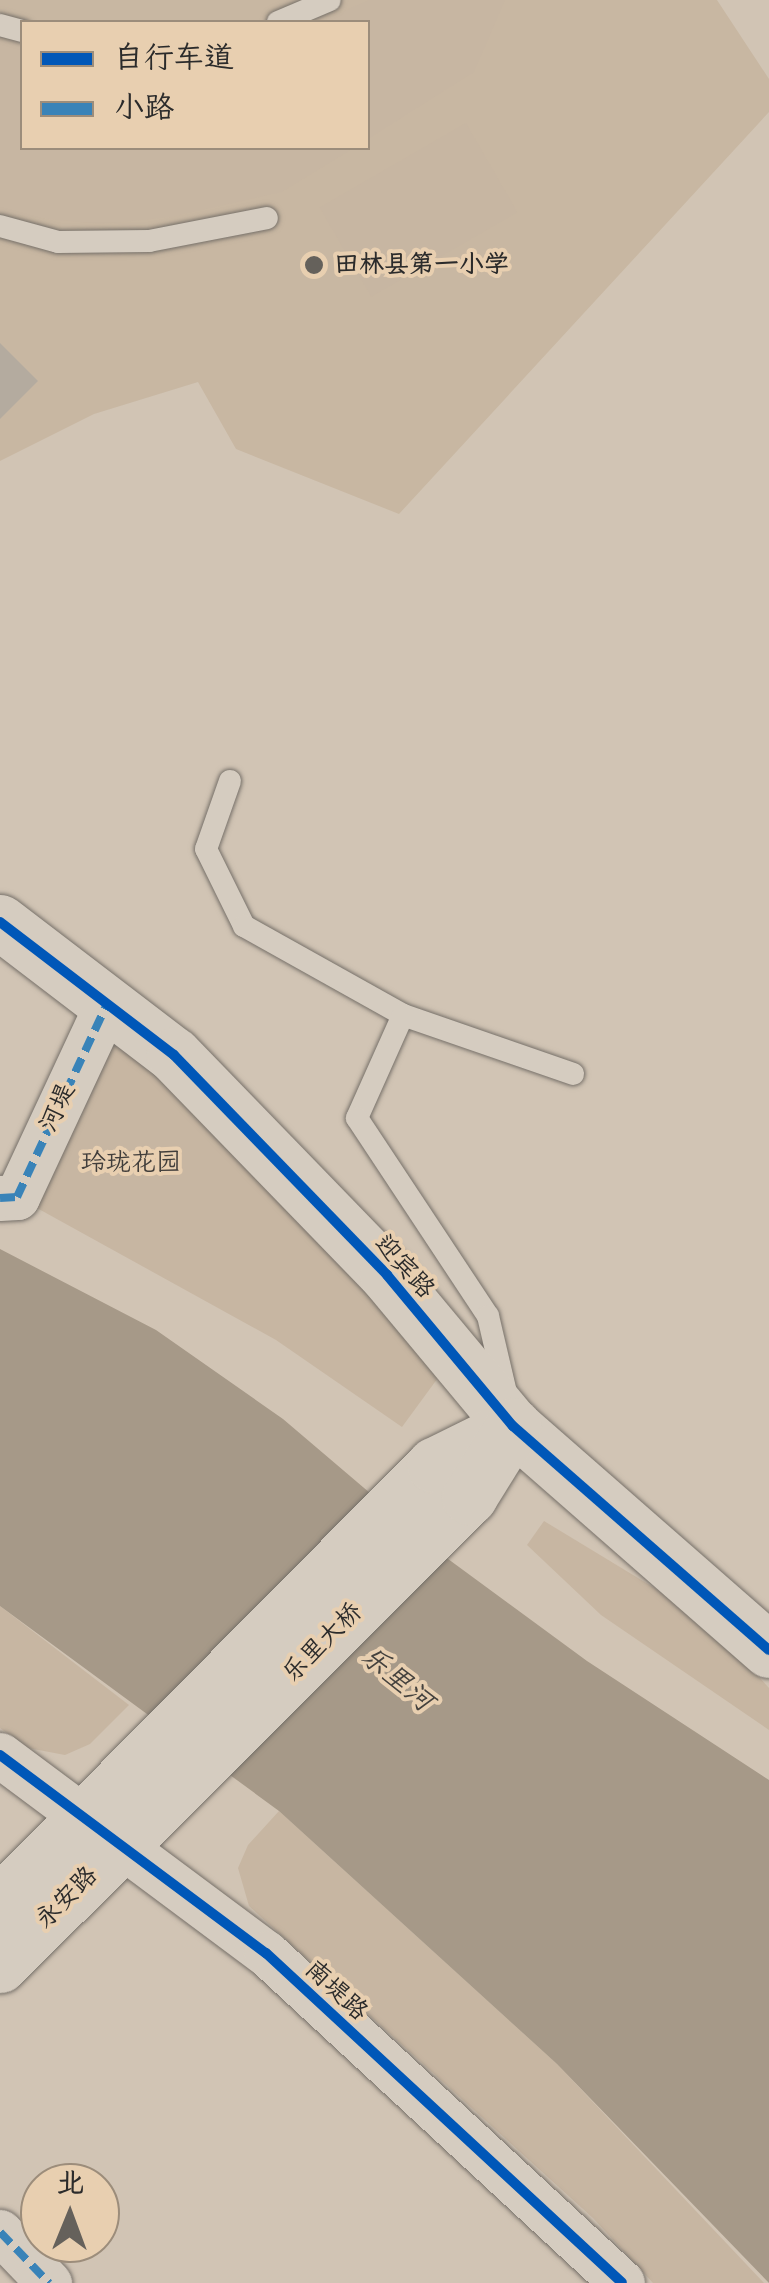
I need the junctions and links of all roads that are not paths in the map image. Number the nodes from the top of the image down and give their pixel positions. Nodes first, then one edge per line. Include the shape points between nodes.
1 (330, 0) edge
2 (283, 20) edge
3 (266, 218) dead end
4 (0, 226) edge
5 (230, 781) dead end
6 (0, 922) edge
7 (107, 1004) junction
8 (403, 1015) junction
9 (573, 1074) dead end
10 (0, 1198) edge
11 (513, 1426) junction
12 (769, 1650) edge
13 (0, 1755) edge
14 (160, 1774) joint
15 (102, 1831) junction
16 (0, 1903) edge
17 (0, 1965) edge
18 (0, 2232) edge
19 (617, 2281) edge
20 (49, 2283) edge

1 - 2 lane
3 - 4 lane via 149,240 58,242
5 - 8 lane via 206,848 244,926
6 - 7 street, 迎宾路
7 - 10 street, 河堤 via 18,1197
7 - 11 street, 迎宾路 via 174,1055 387,1274
8 - 9 lane
8 - 11 lane via 357,1118 488,1316
11 - 12 street, 迎宾路
11 - 14 street, 乐里大桥
13 - 15 street, 南堤路
14 - 15 street, 永安路
15 - 16 street, 永安路
15 - 17 street, 永安路
15 - 19 street, 南堤路 via 266,1953
18 - 20 street

